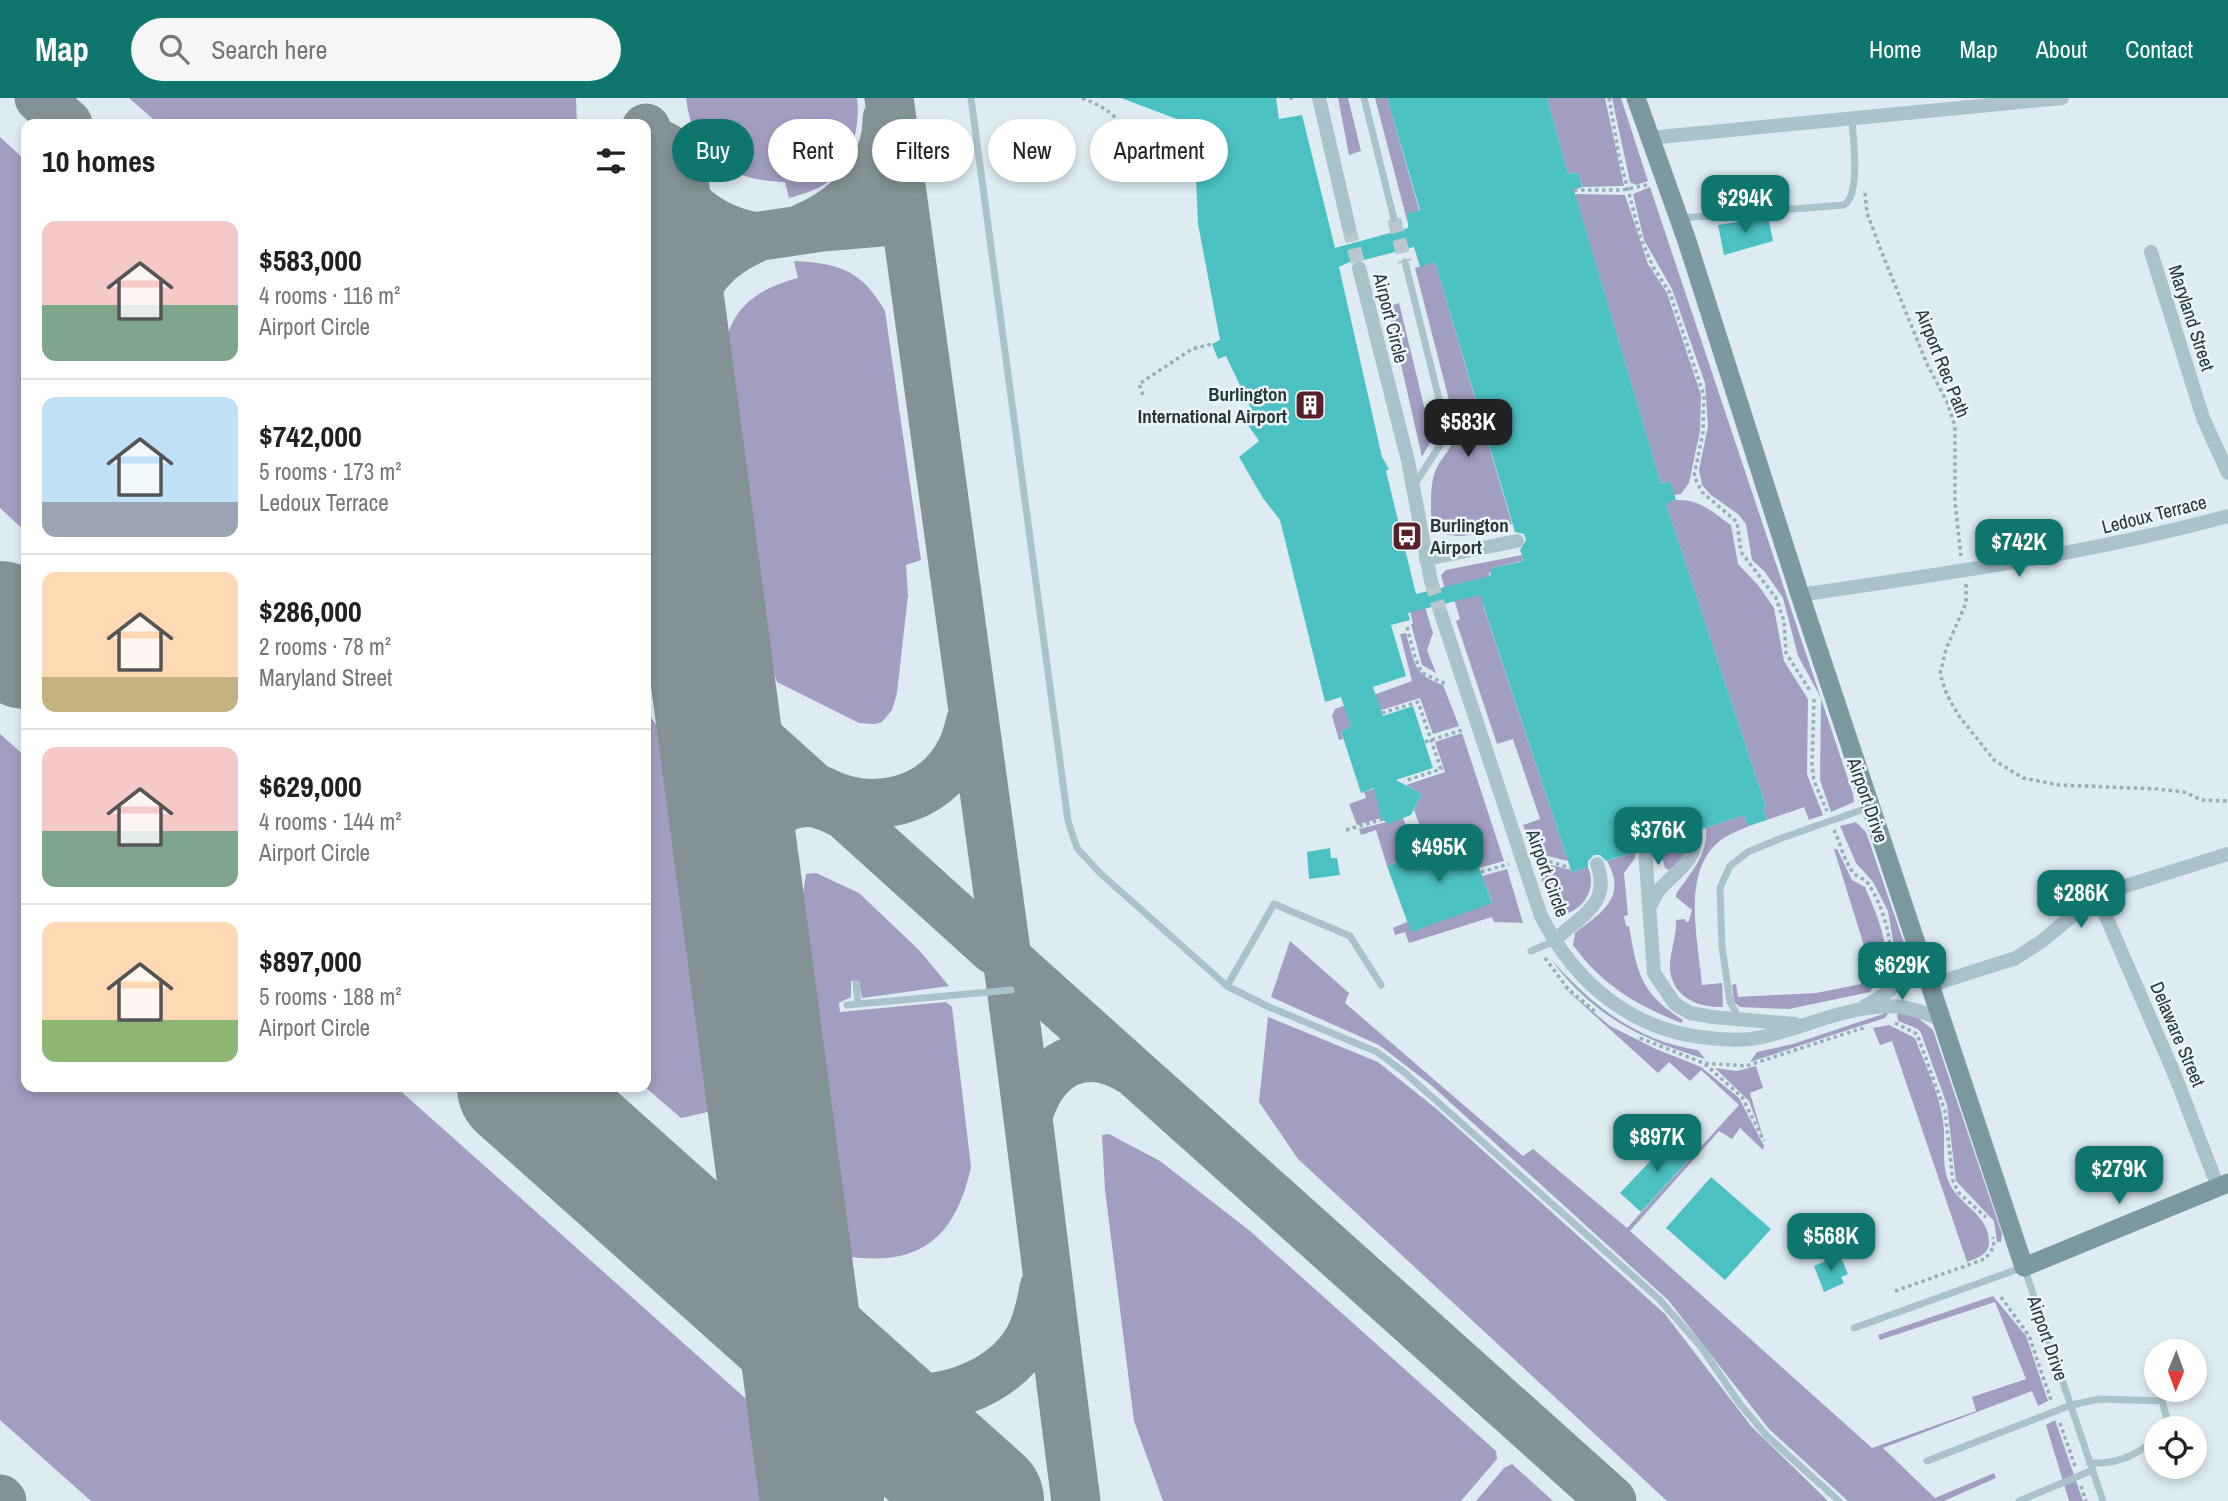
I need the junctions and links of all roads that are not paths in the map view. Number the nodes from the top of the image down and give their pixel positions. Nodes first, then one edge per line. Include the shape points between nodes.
1 (971, 98) edge
2 (1364, 98) edge
3 (1636, 98) edge
4 (2062, 98) edge
5 (1317, 100) edge
6 (1852, 118) junction
7 (1649, 138) junction
8 (1679, 218) junction
9 (1394, 219) tunnel mouth
10 (1349, 228) tunnel mouth
11 (2151, 252) dead end
12 (1405, 262) tunnel mouth
13 (1359, 268) tunnel mouth
14 (2228, 473) edge
15 (1413, 488) junction
16 (2228, 516) edge
17 (1517, 541) dead end
18 (1426, 559) junction
19 (1431, 581) tunnel mouth
20 (1800, 595) junction
21 (1441, 614) tunnel mouth
22 (1871, 807) junction
23 (1694, 832) dead end
24 (1645, 849) dead end
25 (2228, 854) edge
26 (1597, 864) dead end
27 (2098, 898) junction
28 (1649, 908) junction
29 (1554, 941) junction
30 (1531, 951) dead end
31 (1922, 957) junction
32 (856, 984) dead end
33 (1381, 985) dead end
34 (1931, 985) junction
35 (1227, 986) junction
36 (1011, 990) dead end
37 (858, 1004) junction
38 (847, 1005) dead end
39 (1823, 1009) dead end
40 (1855, 1011) junction
41 (1739, 1019) junction
42 (1943, 1020) junction
43 (1808, 1026) junction
44 (2223, 1185) edge
45 (2024, 1267) junction
46 (1854, 1328) dead end
47 (2071, 1405) junction
48 (2166, 1416) edge
49 (2144, 1449) edge
50 (1927, 1461) dead end
51 (2091, 1466) junction
52 (1839, 1501) edge
53 (2019, 1501) edge
54 (2103, 1501) edge

1 - 35 lane via 1068,821 1077,848 1100,873
2 - 9 lane
3 - 7 main road, Airport Drive
4 - 6 street
5 - 10 street
6 - 7 street
6 - 8 lane via 1854,191 1844,205
7 - 8 main road, Airport Drive
8 - 20 main road, Airport Drive
11 - 14 street, Maryland Street via 2203,418
12 - 15 lane via 1443,415 1440,445
13 - 15 street, Airport Circle
15 - 18 street, Airport Circle
16 - 20 street, Ledoux Terrace via 2119,543
17 - 18 street
18 - 19 street, Airport Circle
20 - 22 main road, Airport Drive
21 - 29 street, Airport Circle via 1531,889
22 - 31 main road, Airport Drive
22 - 41 lane via 1748,852 1730,866 1720,888 1721,947 1730,1002
23 - 28 street via 1694,850 1687,864 1660,889
24 - 28 street
25 - 27 street
26 - 29 street via 1602,891 1596,904
27 - 34 street via 2016,958
27 - 44 street, Delaware Street
28 - 41 street via 1654,973 1662,988 1690,1013
29 - 30 lane
29 - 43 street, Airport Circle via 1592,986 1648,1024 1687,1036 1728,1040
31 - 34 main road, Airport Drive
31 - 40 street, Airport Circle via 1879,999
32 - 37 lane
33 - 35 lane via 1350,936 1274,904
34 - 42 main road, Airport Drive
35 - 52 lane via 1377,1052 1404,1072 1660,1300 1767,1436
36 - 37 lane
37 - 38 lane
39 - 40 lane
40 - 42 street, Airport Circle via 1905,1007
40 - 43 street, Airport Circle
41 - 43 street
42 - 45 main road, Airport Drive
44 - 45 main road
45 - 46 lane
45 - 47 lane, Airport Drive
47 - 48 lane via 2100,1399 2162,1401
47 - 50 lane
47 - 51 lane, Airport Drive
49 - 51 lane via 2125,1460
51 - 53 lane
51 - 54 lane, Airport Drive

